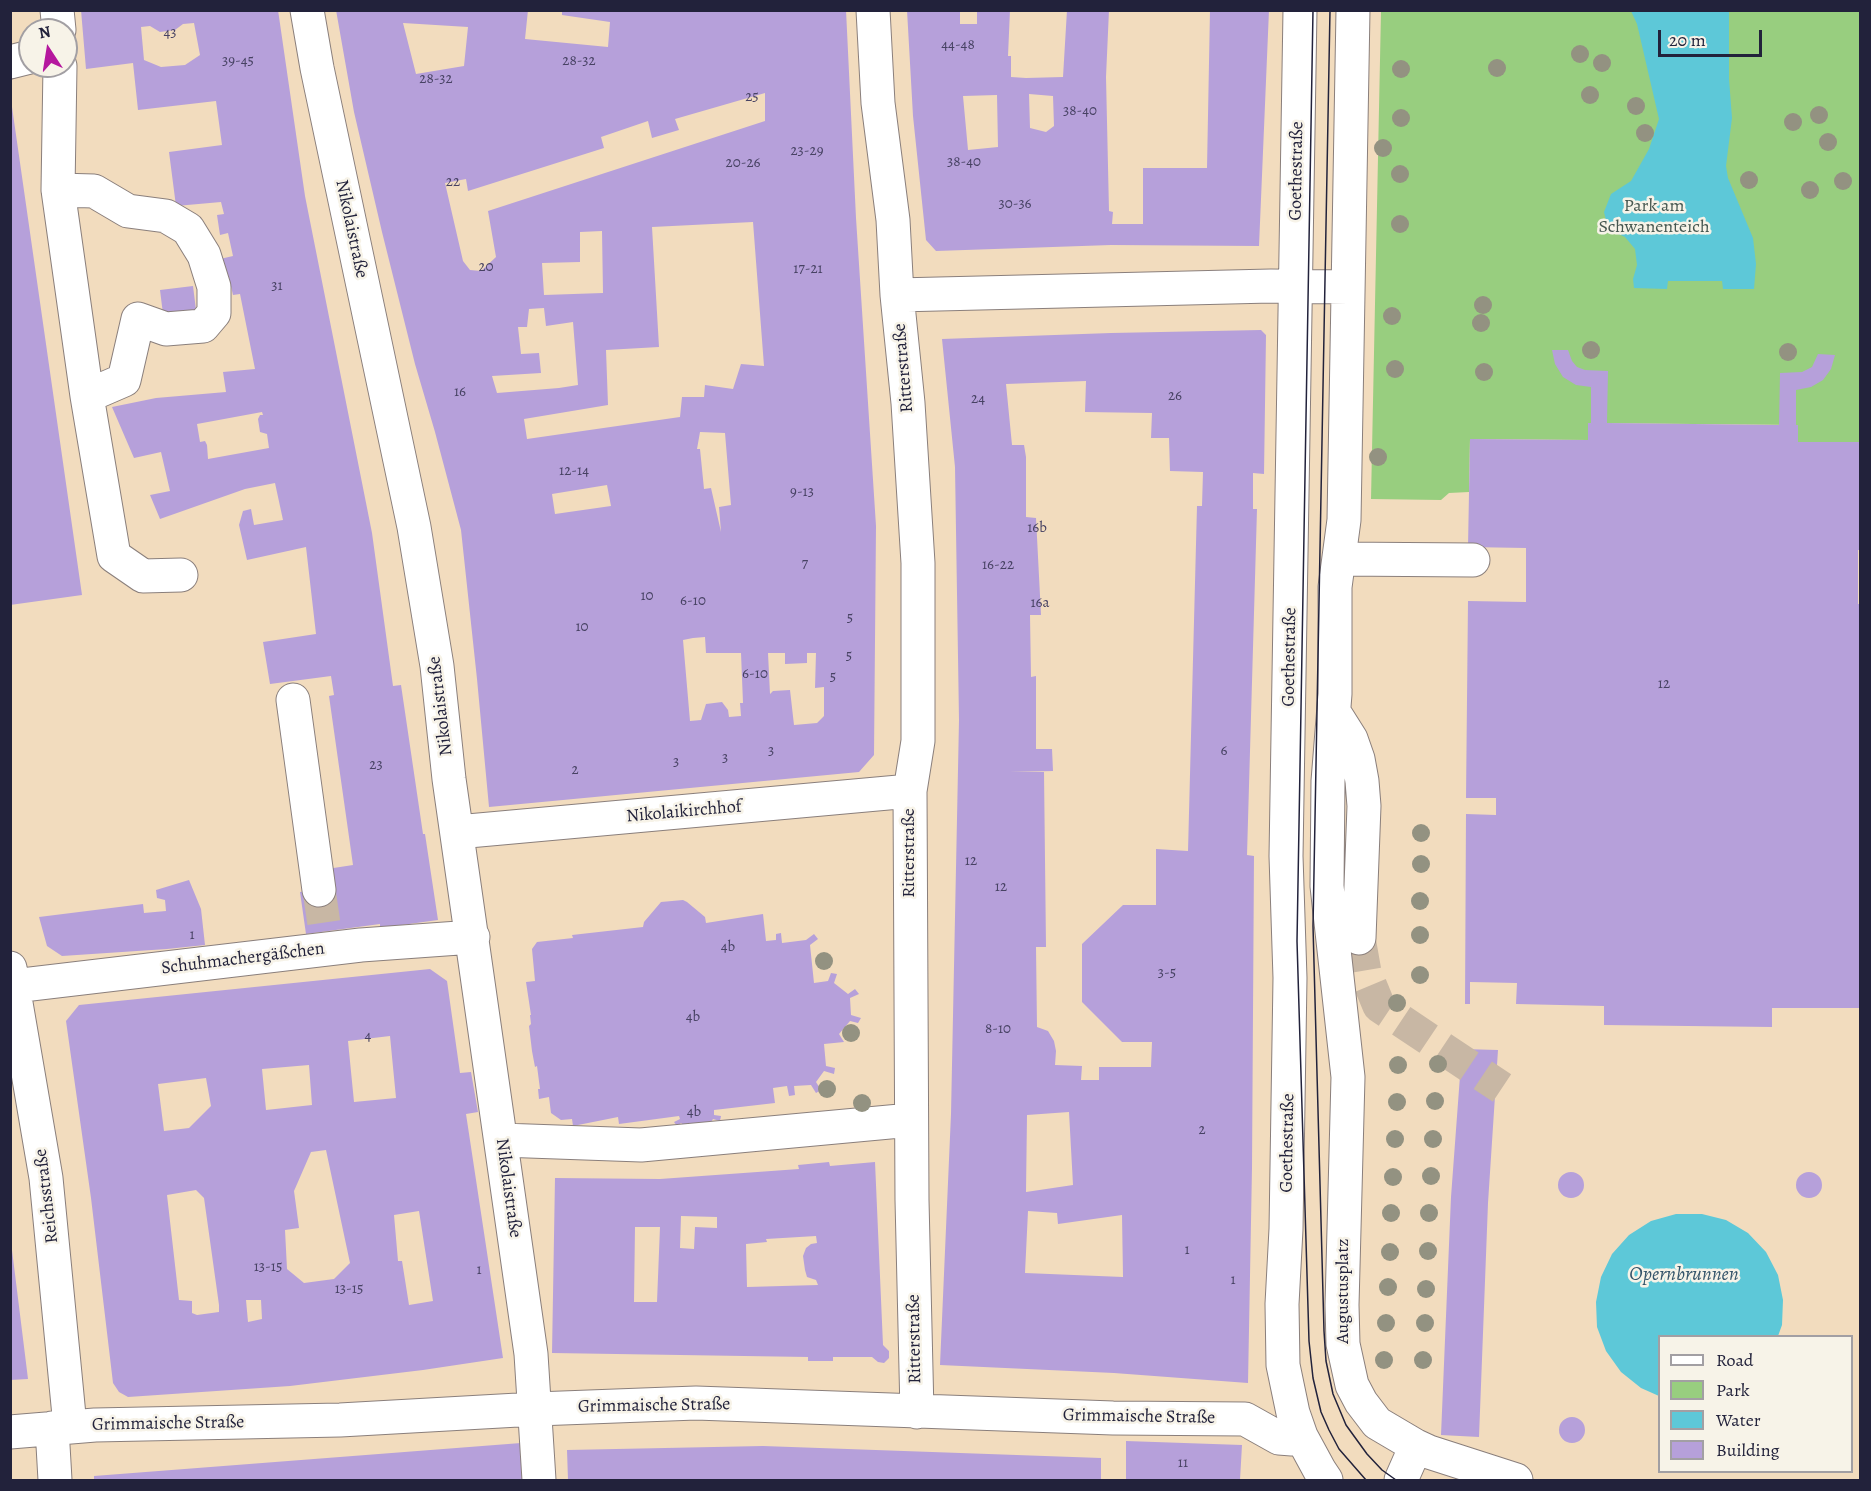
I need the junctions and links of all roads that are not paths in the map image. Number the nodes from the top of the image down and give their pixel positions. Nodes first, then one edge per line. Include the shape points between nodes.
1 (307, 10) edge
2 (873, 10) edge
3 (1300, 10) edge
4 (1353, 10) edge
5 (60, 78) edge
6 (58, 190) junction
7 (1295, 286) junction
8 (1348, 287) junction
9 (897, 295) junction
10 (87, 396) junction
11 (1339, 559) junction
12 (1473, 560) dead end
13 (181, 575) dead end
14 (293, 700) dead end
15 (1334, 712) junction
16 (910, 791) junction
17 (457, 832) junction
18 (319, 890) tunnel mouth
19 (473, 937) junction
20 (1359, 938) tunnel mouth
21 (12, 977) edge
22 (911, 1120) junction
23 (501, 1140) junction
24 (536, 1409) junction
25 (917, 1412) junction
26 (61, 1427) junction
27 (10, 1432) edge
28 (1292, 1439) dead end
29 (1416, 1446) junction
30 (55, 1480) edge
31 (539, 1480) edge
32 (1326, 1480) edge
33 (1401, 1480) edge
34 (1515, 1480) edge

1 - 17 street, Nikolaistraße via 414,526
2 - 9 street, Ritterstraße
3 - 7 street, Goethestraße
4 - 8 street
5 - 6 street
6 - 10 street
6 - 10 street via 94,191 128,211 166,216 189,229 204,255 214,287 214,313 203,326 166,329 138,319 124,380
7 - 8 street
7 - 9 street
7 - 32 street, Goethestraße via 1283,1365 1301,1436
8 - 11 street via 1344,520
9 - 16 street, Ritterstraße via 918,563 918,741
10 - 13 street via 114,556 143,576
11 - 12 street
11 - 15 street via 1335,587
14 - 18 street
15 - 20 street via 1351,739 1362,781
15 - 29 street, Augustusplatz via 1328,782 1327,886 1348,1077 1344,1344 1352,1385 1370,1415
16 - 17 street, Nikolaikirchhof
16 - 22 street, Ritterstraße
17 - 19 street, Nikolaistraße
19 - 21 street, Schuhmachergäßchen via 361,945 326,940
19 - 23 street, Nikolaistraße
21 - 26 street, Reichsstraße via 46,1178
22 - 23 street via 641,1144
22 - 25 street, Ritterstraße
23 - 24 street, Nikolaistraße
24 - 25 street, Grimmaische Straße via 696,1403
24 - 26 street, Grimmaische Straße via 340,1420
24 - 31 street, Nikolaistraße
25 - 28 street, Grimmaische Straße via 1245,1419 1279,1438
26 - 27 street, Grimmaische Straße
26 - 30 street, Reichsstraße
29 - 33 street
29 - 34 street, Augustusplatz

